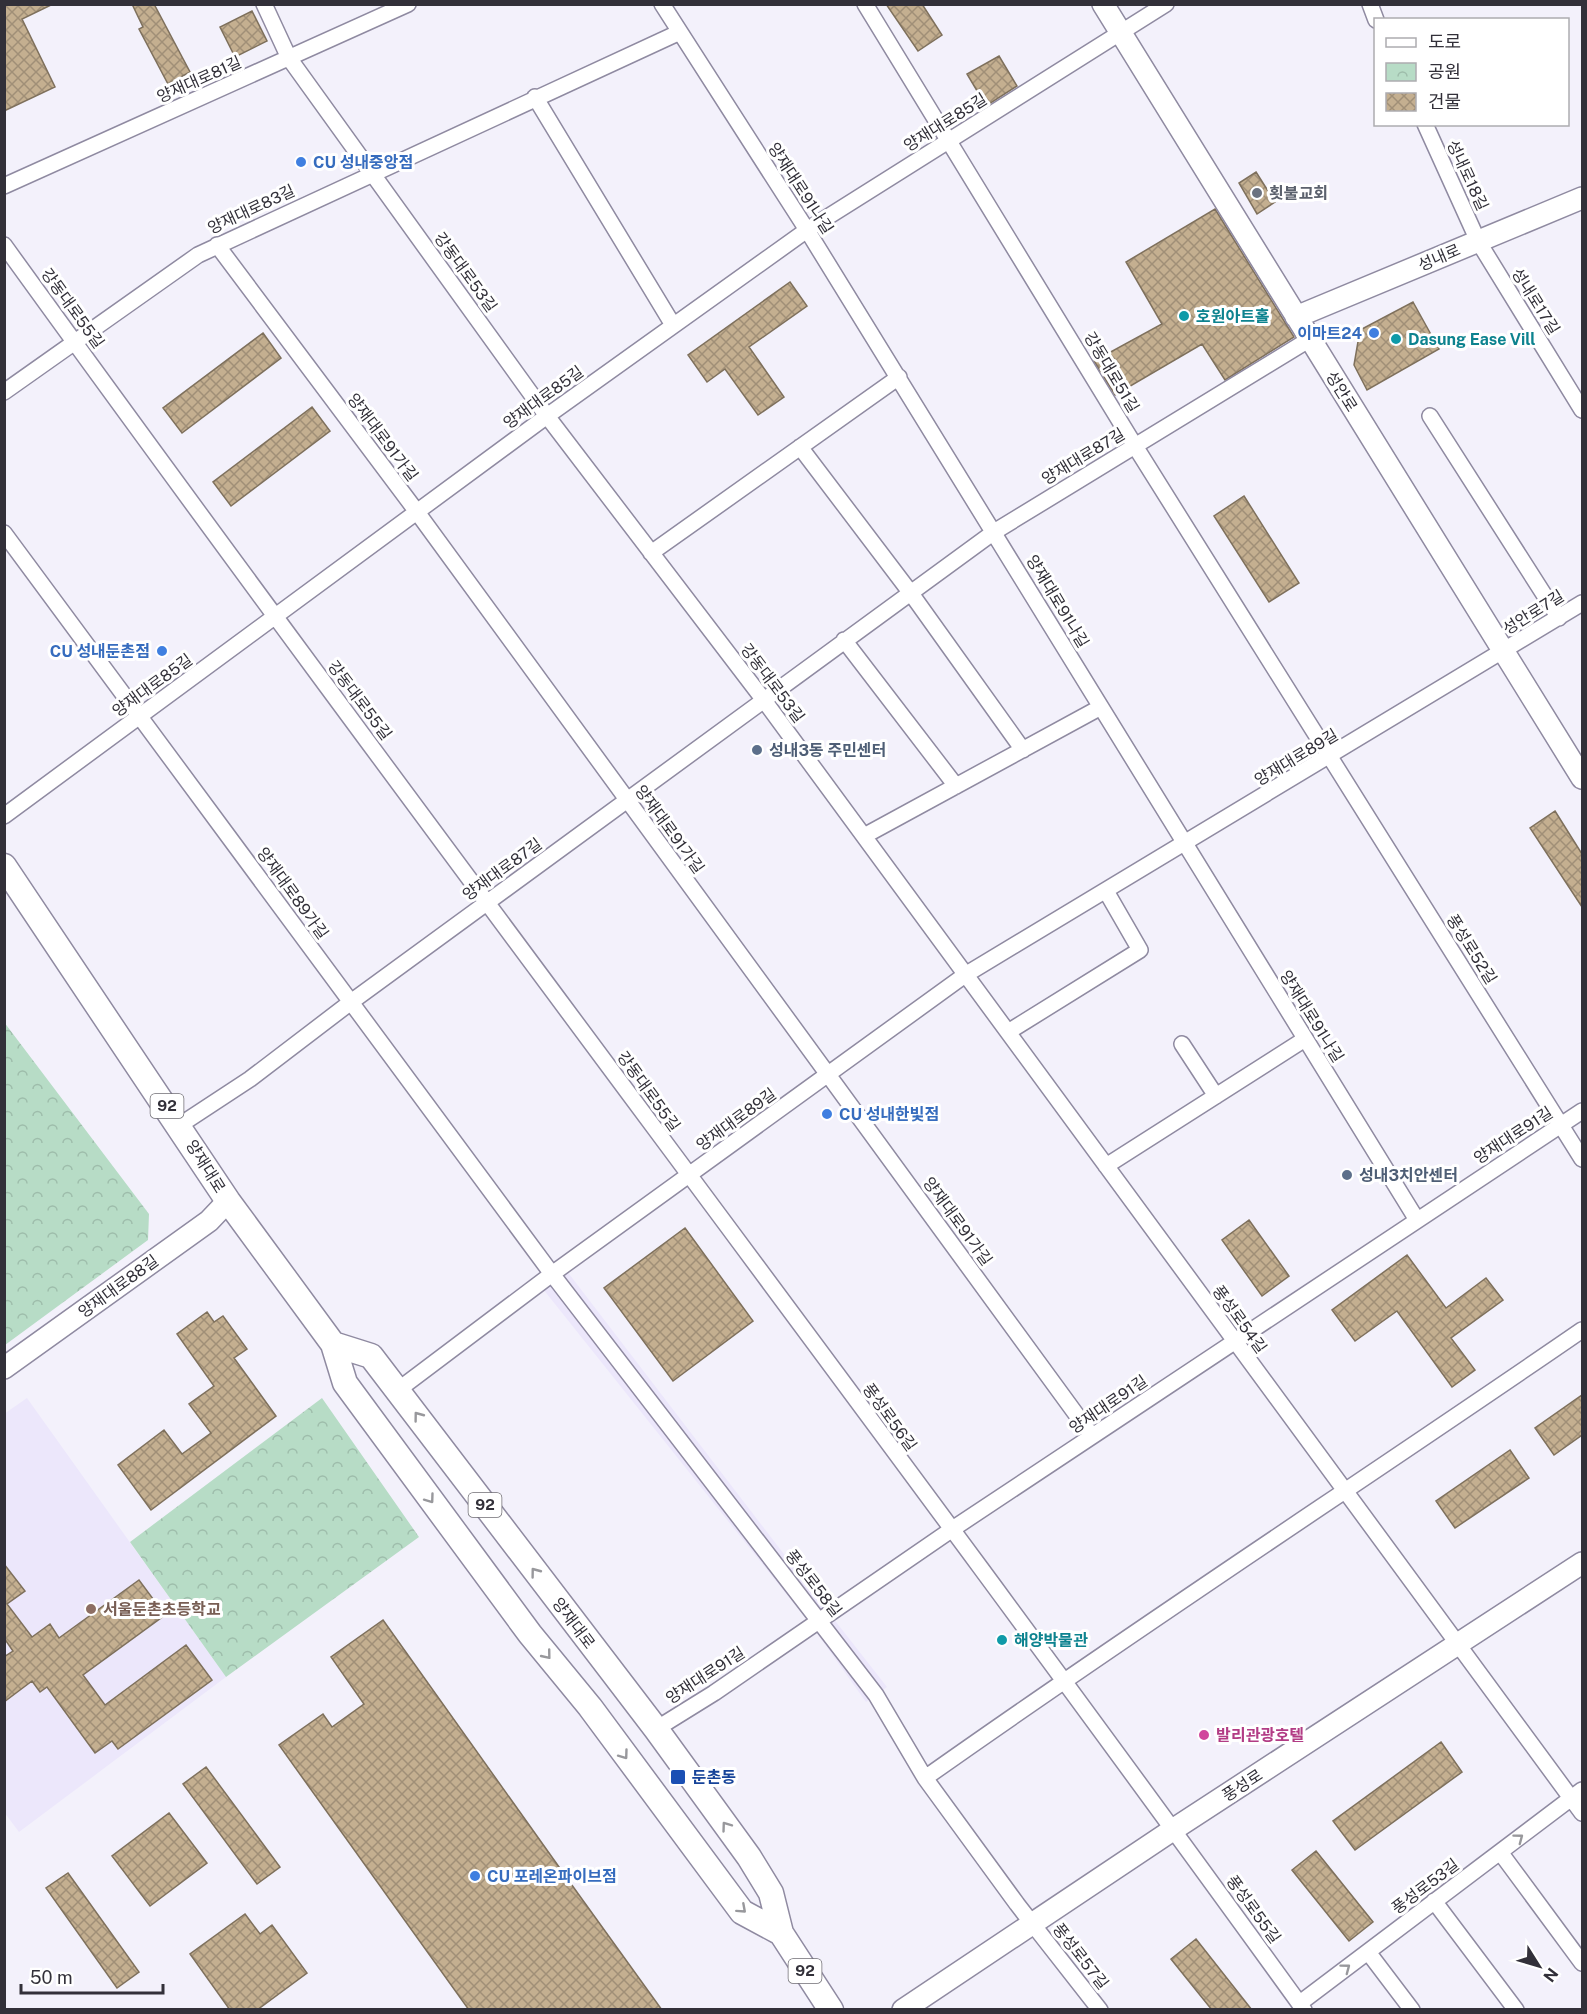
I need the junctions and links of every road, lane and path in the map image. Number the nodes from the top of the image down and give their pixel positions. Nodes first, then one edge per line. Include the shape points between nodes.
1 (264, 4) edge
2 (408, 4) edge
3 (662, 4) edge
4 (865, 4) edge
5 (1102, 4) edge
6 (1166, 4) edge
7 (680, 32) junction
8 (1122, 33) junction
9 (289, 58) junction
10 (535, 97) junction
11 (1426, 126) edge
12 (950, 140) junction
13 (371, 172) junction
14 (4, 186) edge
15 (1582, 198) edge
16 (807, 230) junction
17 (1478, 241) junction
18 (4, 245) edge
19 (218, 245) junction
20 (1296, 317) junction
21 (673, 325) junction
22 (1310, 339) junction
23 (75, 343) junction
24 (899, 377) junction
25 (4, 392) edge
26 (1582, 410) edge
27 (547, 416) junction
28 (1430, 416) dead end
29 (1135, 446) junction
30 (800, 447) junction
31 (417, 512) junction
32 (994, 531) junction
33 (4, 533) edge
34 (651, 553) junction
35 (910, 592) junction
36 (1582, 603) edge
37 (275, 617) junction
38 (1559, 618) junction
39 (844, 640) junction
40 (1503, 652) junction
41 (763, 699) junction
42 (1101, 707) junction
43 (140, 717) junction
44 (1023, 750) junction
45 (1331, 757) junction
46 (1582, 778) edge
47 (956, 786) junction
48 (626, 800) junction
49 (4, 816) edge
50 (864, 836) junction
51 (1185, 844) junction
52 (4, 866) edge
53 (1106, 891) junction
54 (488, 901) junction
55 (965, 975) junction
56 (351, 1002) junction
57 (1008, 1032) junction
58 (1305, 1039) junction
59 (1182, 1044) dead end
60 (828, 1074) junction
61 (1216, 1096) junction
62 (1582, 1111) edge
63 (180, 1125) junction
64 (1561, 1125) junction
65 (1582, 1159) edge
66 (1106, 1166) junction
67 (688, 1175) junction
68 (228, 1201) junction
69 (1417, 1220) junction
70 (552, 1274) junction
71 (1582, 1330) edge
72 (1234, 1341) junction
73 (333, 1344) junction
74 (4, 1368) edge
75 (398, 1390) junction
76 (1092, 1436) junction
77 (1346, 1492) junction
78 (951, 1530) junction
79 (1582, 1563) edge
80 (819, 1619) junction
81 (1458, 1645) junction
82 (1064, 1680) junction
83 (656, 1728) junction
84 (925, 1778) junction
85 (1577, 1794) edge
86 (1582, 1814) edge
87 (1174, 1829) junction
88 (1500, 1852) junction
89 (1434, 1901) junction
90 (1033, 1924) junction
91 (781, 1933) junction
92 (1368, 1952) junction
93 (1582, 1963) edge
94 (1302, 2006) edge
95 (831, 2010) edge
96 (903, 2010) edge
97 (1100, 2010) edge
98 (1412, 2010) edge
99 (1516, 2010) edge

1 - 9 street, 강동대로53길
2 - 9 street, 양재대로81길
3 - 7 street, 양재대로91나길
4 - 12 street, 강동대로51길
5 - 8 street, 성안로
6 - 8 street, 양재대로85길
7 - 10 street, 양재대로83길
7 - 16 street, 양재대로91나길
8 - 12 street, 양재대로85길
8 - 20 street, 성안로
9 - 13 street, 강동대로53길
9 - 14 street, 양재대로81길
10 - 13 street, 양재대로83길
10 - 21 street
11 - 17 street, 성내로18길
12 - 16 street, 양재대로85길
12 - 29 street, 강동대로51길
13 - 19 street, 양재대로83길
13 - 27 street, 강동대로53길
15 - 17 street, 성내로
16 - 21 street, 양재대로85길
16 - 24 street, 양재대로91나길
17 - 20 street, 성내로
17 - 26 street, 성내로17길
18 - 23 street, 강동대로55길
19 - 23 street, 양재대로83길 via 198,255
19 - 31 street, 양재대로91가길
20 - 22 street, 성안로
21 - 27 street, 양재대로85길
22 - 29 street, 양재대로87길
22 - 40 street, 성안로
23 - 25 street, 양재대로83길
23 - 37 street, 강동대로55길
24 - 30 street
24 - 32 street, 양재대로91나길
27 - 31 street, 양재대로85길
27 - 34 street, 강동대로53길
28 - 38 street
29 - 32 street, 양재대로87길
29 - 45 street, 강동대로51길
30 - 34 street
30 - 35 street
31 - 37 street, 양재대로85길
31 - 48 street, 양재대로91가길
32 - 35 street, 양재대로87길
32 - 42 street, 양재대로91나길
33 - 43 street, 양재대로89가길
34 - 41 street, 강동대로53길
35 - 39 street, 양재대로87길
35 - 44 street
36 - 38 street, 성안로7길
37 - 43 street, 양재대로85길
37 - 54 street, 강동대로55길
38 - 40 street, 성안로7길
39 - 41 street, 양재대로87길
39 - 47 street
40 - 45 street, 양재대로89길
40 - 46 street, 성안로
41 - 48 street, 양재대로87길
41 - 50 street, 강동대로53길
42 - 44 street
42 - 51 street, 양재대로91나길
43 - 49 street, 양재대로85길
43 - 56 street, 양재대로89가길
44 - 47 street
45 - 51 street, 양재대로89길
45 - 64 street, 풍성로52길
47 - 50 street
48 - 54 street, 양재대로87길
48 - 60 street, 양재대로91가길
50 - 55 street, 강동대로53길
51 - 53 street, 양재대로89길
51 - 58 street, 양재대로91나길
52 - 63 main road, 양재대로 / 92
53 - 55 street, 양재대로89길
53 - 57 street via 1140,950
54 - 56 street, 양재대로87길
54 - 67 street, 강동대로55길
55 - 57 street, 풍성로54길
55 - 60 street, 양재대로89길
56 - 63 street, 양재대로87길 via 250,1079
56 - 70 street, 양재대로89가길
57 - 66 street, 풍성로54길
58 - 61 street
58 - 69 street, 양재대로91나길
59 - 61 street
60 - 67 street, 양재대로89길
60 - 76 street, 양재대로91가길
61 - 66 street
62 - 64 street, 양재대로91길
63 - 68 main road, 양재대로 / 92
64 - 65 street, 풍성로52길
64 - 69 street, 양재대로91길
66 - 72 street, 풍성로54길
67 - 70 street, 양재대로89길
67 - 78 street, 풍성로56길
68 - 73 main road, 양재대로 / 92
68 - 74 street, 양재대로88길 via 209,1221
69 - 72 street, 양재대로91길
70 - 75 street, 양재대로89길
70 - 80 street, 풍성로58길
71 - 77 street
72 - 76 street, 양재대로91길
72 - 77 street, 풍성로54길
73 - 75 main road, 양재대로 / 92 via 371,1356
73 -> 91 main road, 양재대로 / 92 via 345,1383 530,1634 590,1707 742,1912
83 -> 75 main road, 양재대로 / 92
76 - 78 street, 양재대로91길
77 - 81 street, 풍성로54길
77 - 82 street
78 - 80 street, 양재대로91길
78 - 82 street, 풍성로56길
79 - 81 street, 풍성로
80 - 83 street, 양재대로91길 via 714,1693
80 - 84 street, 풍성로58길 via 876,1695
81 - 85 street
81 - 87 street, 풍성로
82 - 84 street
82 - 87 street, 풍성로56길
91 -> 83 main road, 양재대로 / 92 via 771,1893
84 - 90 street, 풍성로58길
85 - 86 street
88 -> 85 street, 풍성로53길
87 - 90 street, 풍성로
87 - 94 street, 풍성로55길
88 - 89 street, 풍성로53길
88 - 93 street
89 - 92 street, 풍성로53길
89 - 99 street
90 - 96 street, 풍성로
90 - 97 street, 풍성로57길
91 - 95 main road, 양재대로 / 92
94 -> 92 street, 풍성로53길
92 - 98 street

